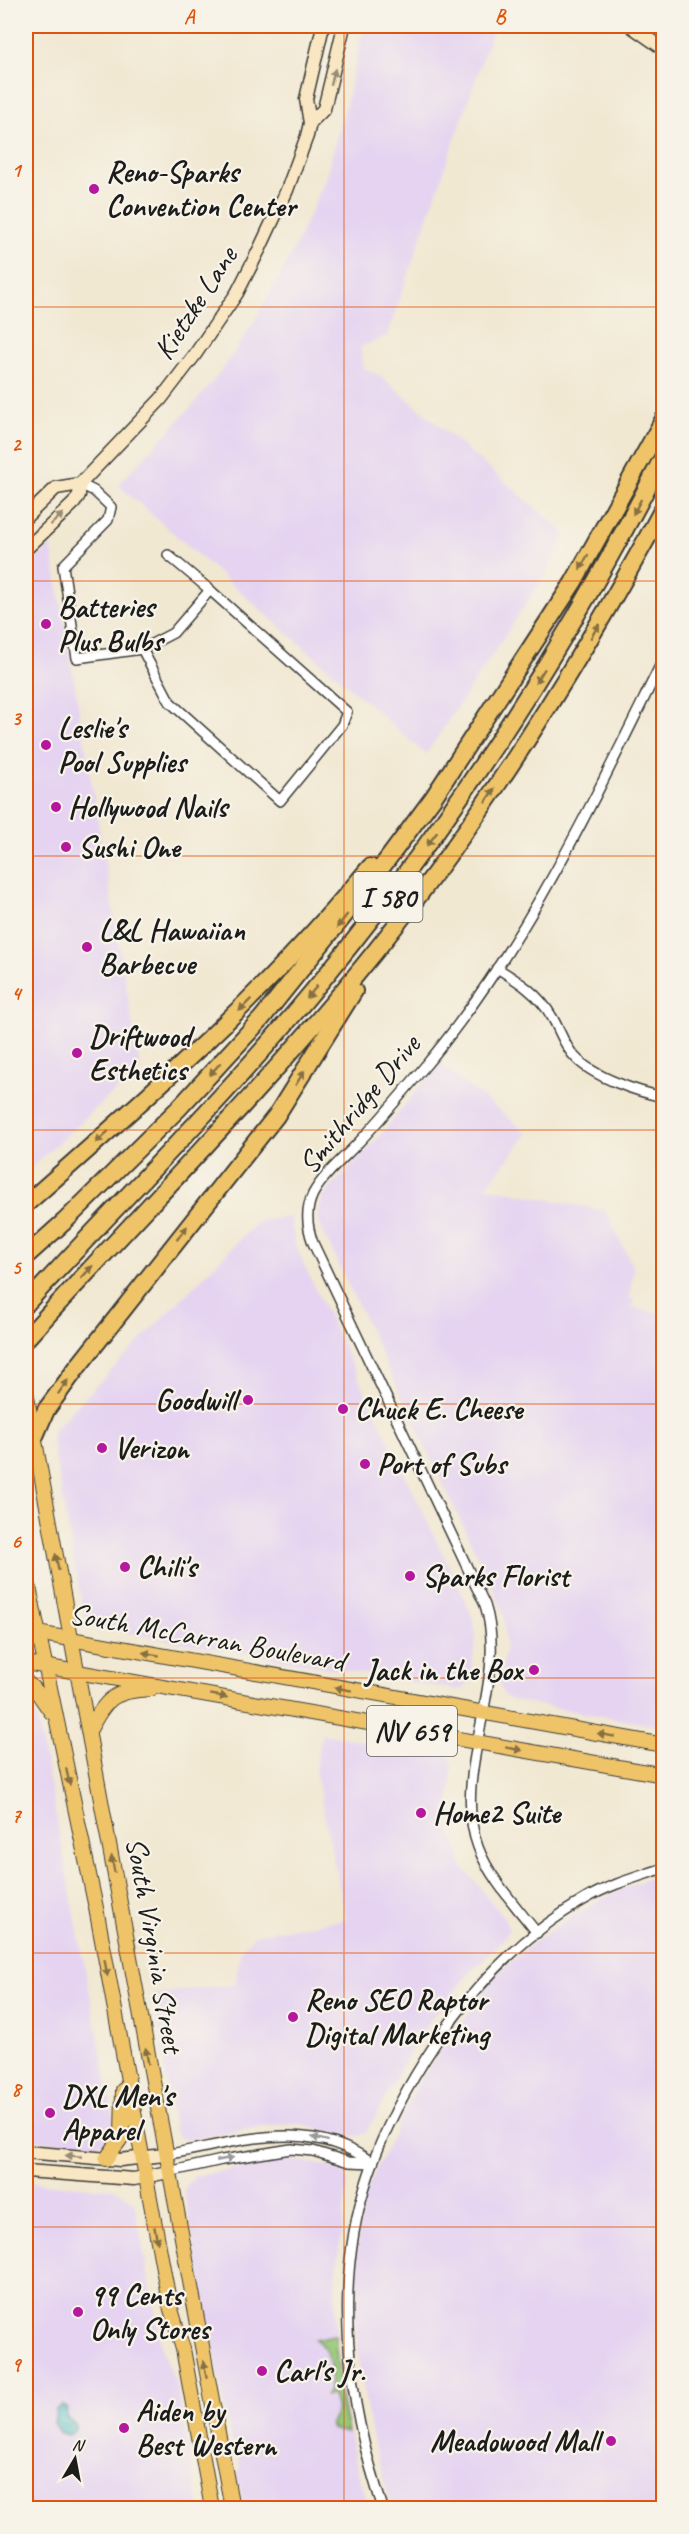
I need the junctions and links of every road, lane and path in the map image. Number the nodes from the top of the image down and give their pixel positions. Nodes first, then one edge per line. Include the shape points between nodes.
1 (323, 26) edge
2 (344, 26) edge
3 (631, 26) edge
4 (663, 49) edge
5 (310, 123) junction
6 (663, 419) edge
7 (663, 455) edge
8 (80, 484) junction
9 (663, 507) edge
10 (26, 517) edge
11 (26, 549) edge
12 (168, 555) dead end
13 (210, 590) junction
14 (142, 649) junction
15 (663, 657) edge
16 (485, 719) junction
17 (394, 927) junction
18 (496, 968) junction
19 (663, 1097) edge
20 (70, 1165) junction
21 (26, 1189) edge
22 (26, 1204) edge
23 (26, 1256) edge
24 (26, 1304) edge
25 (26, 1339) edge
26 (26, 1392) edge
27 (34, 1438) junction
28 (26, 1573) edge
29 (31, 1632) edge
30 (72, 1640) junction
31 (26, 1663) edge
32 (44, 1666) junction
33 (79, 1672) junction
34 (26, 1682) edge
35 (175, 1688) junction
36 (483, 1714) junction
37 (56, 1719) junction
38 (89, 1731) junction
39 (477, 1743) junction
40 (663, 1745) edge
41 (663, 1775) edge
42 (663, 1868) edge
43 (537, 1933) junction
44 (123, 2061) junction
45 (26, 2152) edge
46 (153, 2157) junction
47 (106, 2159) junction
48 (373, 2163) junction
49 (26, 2171) edge
50 (157, 2175) junction
51 (212, 2508) edge
52 (232, 2508) edge
53 (383, 2508) edge

1 - 5 main road, Kietzke Lane via 306,99
5 -> 2 main road, Kietzke Lane via 324,109
3 - 4 main road
5 - 8 main road, Kietzke Lane via 274,220 220,319 161,399
6 -> 16 highway via 573,583
7 -> 24 highway, I 580 via 623,534 547,666 464,794 388,898 304,1002
8 - 10 main road via 56,488
11 -> 8 main road, Kietzke Lane via 74,503
8 - 14 street via 111,507 108,520 63,566 77,658
17 -> 9 highway, I 580 via 537,726
12 - 13 street
13 - 14 street via 173,633
13 - 14 street via 347,712 342,725 280,801 170,702
15 - 18 street, Smithridge Drive via 562,860
16 -> 20 highway via 369,867 281,967
16 -> 23 highway via 401,842 298,974 178,1110
25 -> 17 highway, I 580 via 280,1065
27 -> 17 highway via 46,1410 76,1369 276,1116
18 - 19 street via 542,1002 583,1065
18 - 36 street, Smithridge Drive via 423,1069 318,1186 308,1208 313,1243 486,1605 493,1637
20 - 21 highway
20 - 22 highway
26 - 27 main road, South Virginia Street
30 -> 27 main road, South Virginia Street
28 - 29 main road, South Virginia Street
29 - 30 main road, South McCarran Boulevard / NV 659
29 - 32 main road, South Virginia Street
30 - 33 main road, South Virginia Street
36 -> 30 main road, South McCarran Boulevard / NV 659
31 - 32 main road, South McCarran Boulevard / NV 659
32 - 33 main road, South McCarran Boulevard / NV 659
32 - 37 main road, South Virginia Street
33 - 35 main road, South McCarran Boulevard / NV 659
33 - 38 main road, South Virginia Street
34 - 37 main road
35 - 38 main road via 114,1695
35 -> 39 main road, South McCarran Boulevard / NV 659
36 - 39 street, Smithridge Drive
40 -> 36 main road, South McCarran Boulevard / NV 659
37 -> 44 main road, South Virginia Street
46 -> 38 main road, South Virginia Street
39 -> 41 main road, South McCarran Boulevard / NV 659
39 - 43 street, Smithridge Drive via 471,1814 478,1847 492,1874
42 - 43 street via 590,1896
43 - 48 street via 492,1973 443,2032 399,2103
44 - 46 main road, South Virginia Street
44 - 47 main road via 122,2137
47 -> 45 main road
46 - 47 main road
48 -> 46 street via 354,2149 296,2134
46 - 50 main road, South Virginia Street
46 - 50 main road, South Virginia Street
50 -> 48 street via 291,2149 349,2162
48 - 53 street via 351,2256 348,2326 354,2387
49 - 50 main road via 118,2178
50 -> 51 main road, South Virginia Street via 170,2306 188,2375
52 -> 50 main road, South Virginia Street

